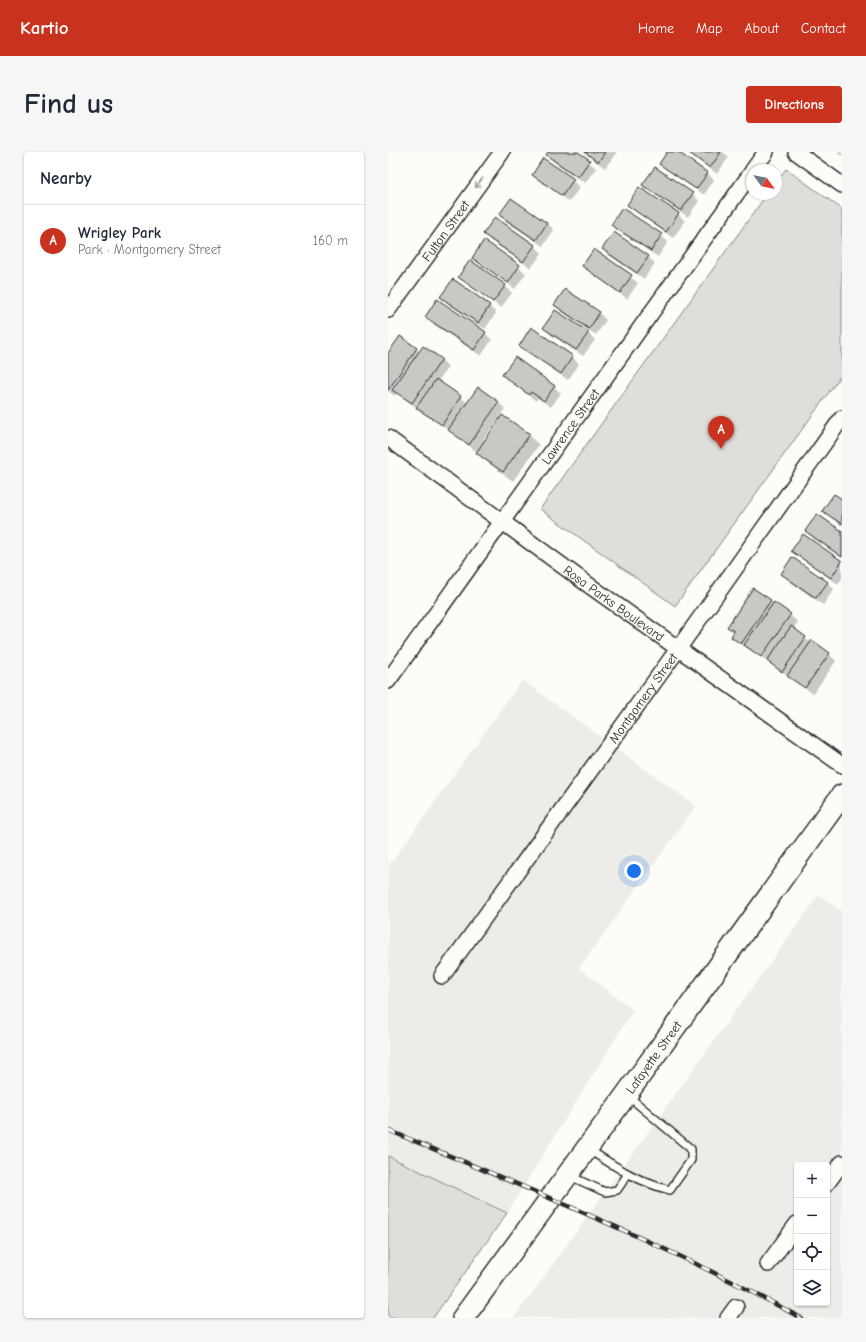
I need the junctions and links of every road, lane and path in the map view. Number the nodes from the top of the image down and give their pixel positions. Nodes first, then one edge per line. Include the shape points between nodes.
1 (502, 152) edge
2 (766, 152) edge
3 (796, 152) edge
4 (758, 164) edge
5 (746, 181) edge
6 (842, 185) edge
7 (388, 310) edge
8 (842, 418) edge
9 (388, 438) edge
10 (502, 521) junction
11 (678, 649) junction
12 (388, 681) edge
13 (842, 765) edge
14 (842, 795) edge
15 (442, 976) dead end
16 (626, 1095) junction
17 (587, 1148) junction
18 (842, 1163) edge
19 (628, 1174) junction
20 (568, 1175) junction
21 (830, 1179) edge
22 (794, 1228) edge
23 (768, 1264) dead end
24 (463, 1318) edge

1 -> 7 street, Fulton Street
2 - 4 street, Lawrence Street
3 - 6 street
5 - 10 street, Lawrence Street
8 - 11 street, Montgomery Street
9 - 10 street, Rosa Parks Boulevard
10 - 11 street, Rosa Parks Boulevard
10 - 12 street, Lawrence Street
11 - 13 street, Rosa Parks Boulevard
11 - 15 street, Montgomery Street
14 - 16 main road, Lafayette Street
16 - 17 main road, Lafayette Street
16 - 19 lane via 691,1149 691,1160 670,1190
17 - 19 lane
17 - 20 main road, Lafayette Street
18 - 21 street
19 - 20 lane via 617,1190 605,1192
20 - 24 main road, Lafayette Street
22 - 23 street

